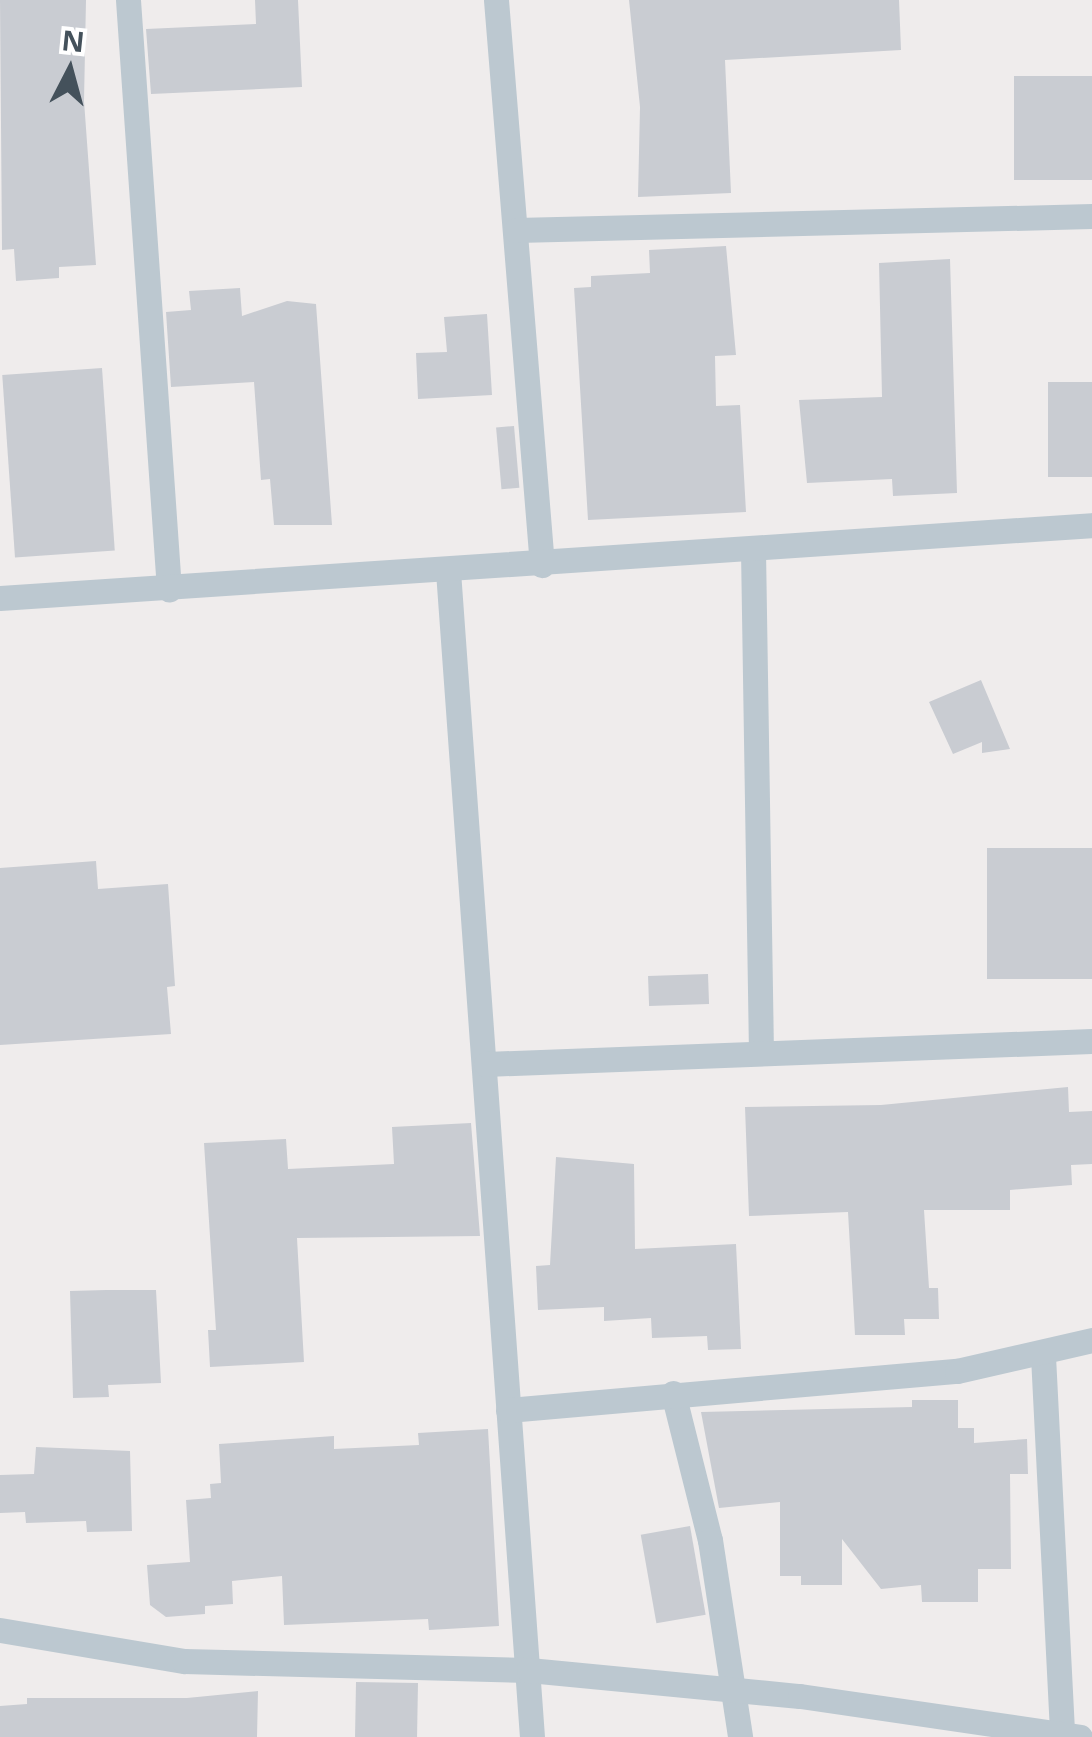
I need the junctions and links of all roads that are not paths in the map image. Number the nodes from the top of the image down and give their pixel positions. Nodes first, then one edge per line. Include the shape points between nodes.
1 (128, 0) edge
2 (496, 0) edge
3 (1092, 216) edge
4 (516, 230) junction
5 (1092, 525) edge
6 (753, 550) junction
7 (542, 566) junction
8 (448, 571) junction
9 (168, 590) junction
10 (0, 598) edge
11 (1092, 1041) edge
12 (762, 1053) junction
13 (486, 1064) junction
14 (1092, 1340) edge
15 (1043, 1356) junction
16 (672, 1392) junction
17 (508, 1410) junction
18 (0, 1630) edge
19 (529, 1670) junction
20 (732, 1692) junction
21 (1071, 1736) edge
22 (532, 1737) edge
23 (740, 1737) edge

1 - 9 street
2 - 4 street
3 - 4 street
4 - 7 street
5 - 6 street
6 - 7 street
6 - 12 street
7 - 8 street
8 - 9 street
8 - 13 street
9 - 10 street
11 - 12 street
12 - 13 street
13 - 17 street
14 - 15 street
15 - 16 street via 956,1371
15 - 21 street
16 - 17 street
16 - 20 street via 710,1540
17 - 19 street
18 - 19 street via 184,1661
19 - 20 street
19 - 22 street
20 - 21 street via 972,1717
20 - 23 street

